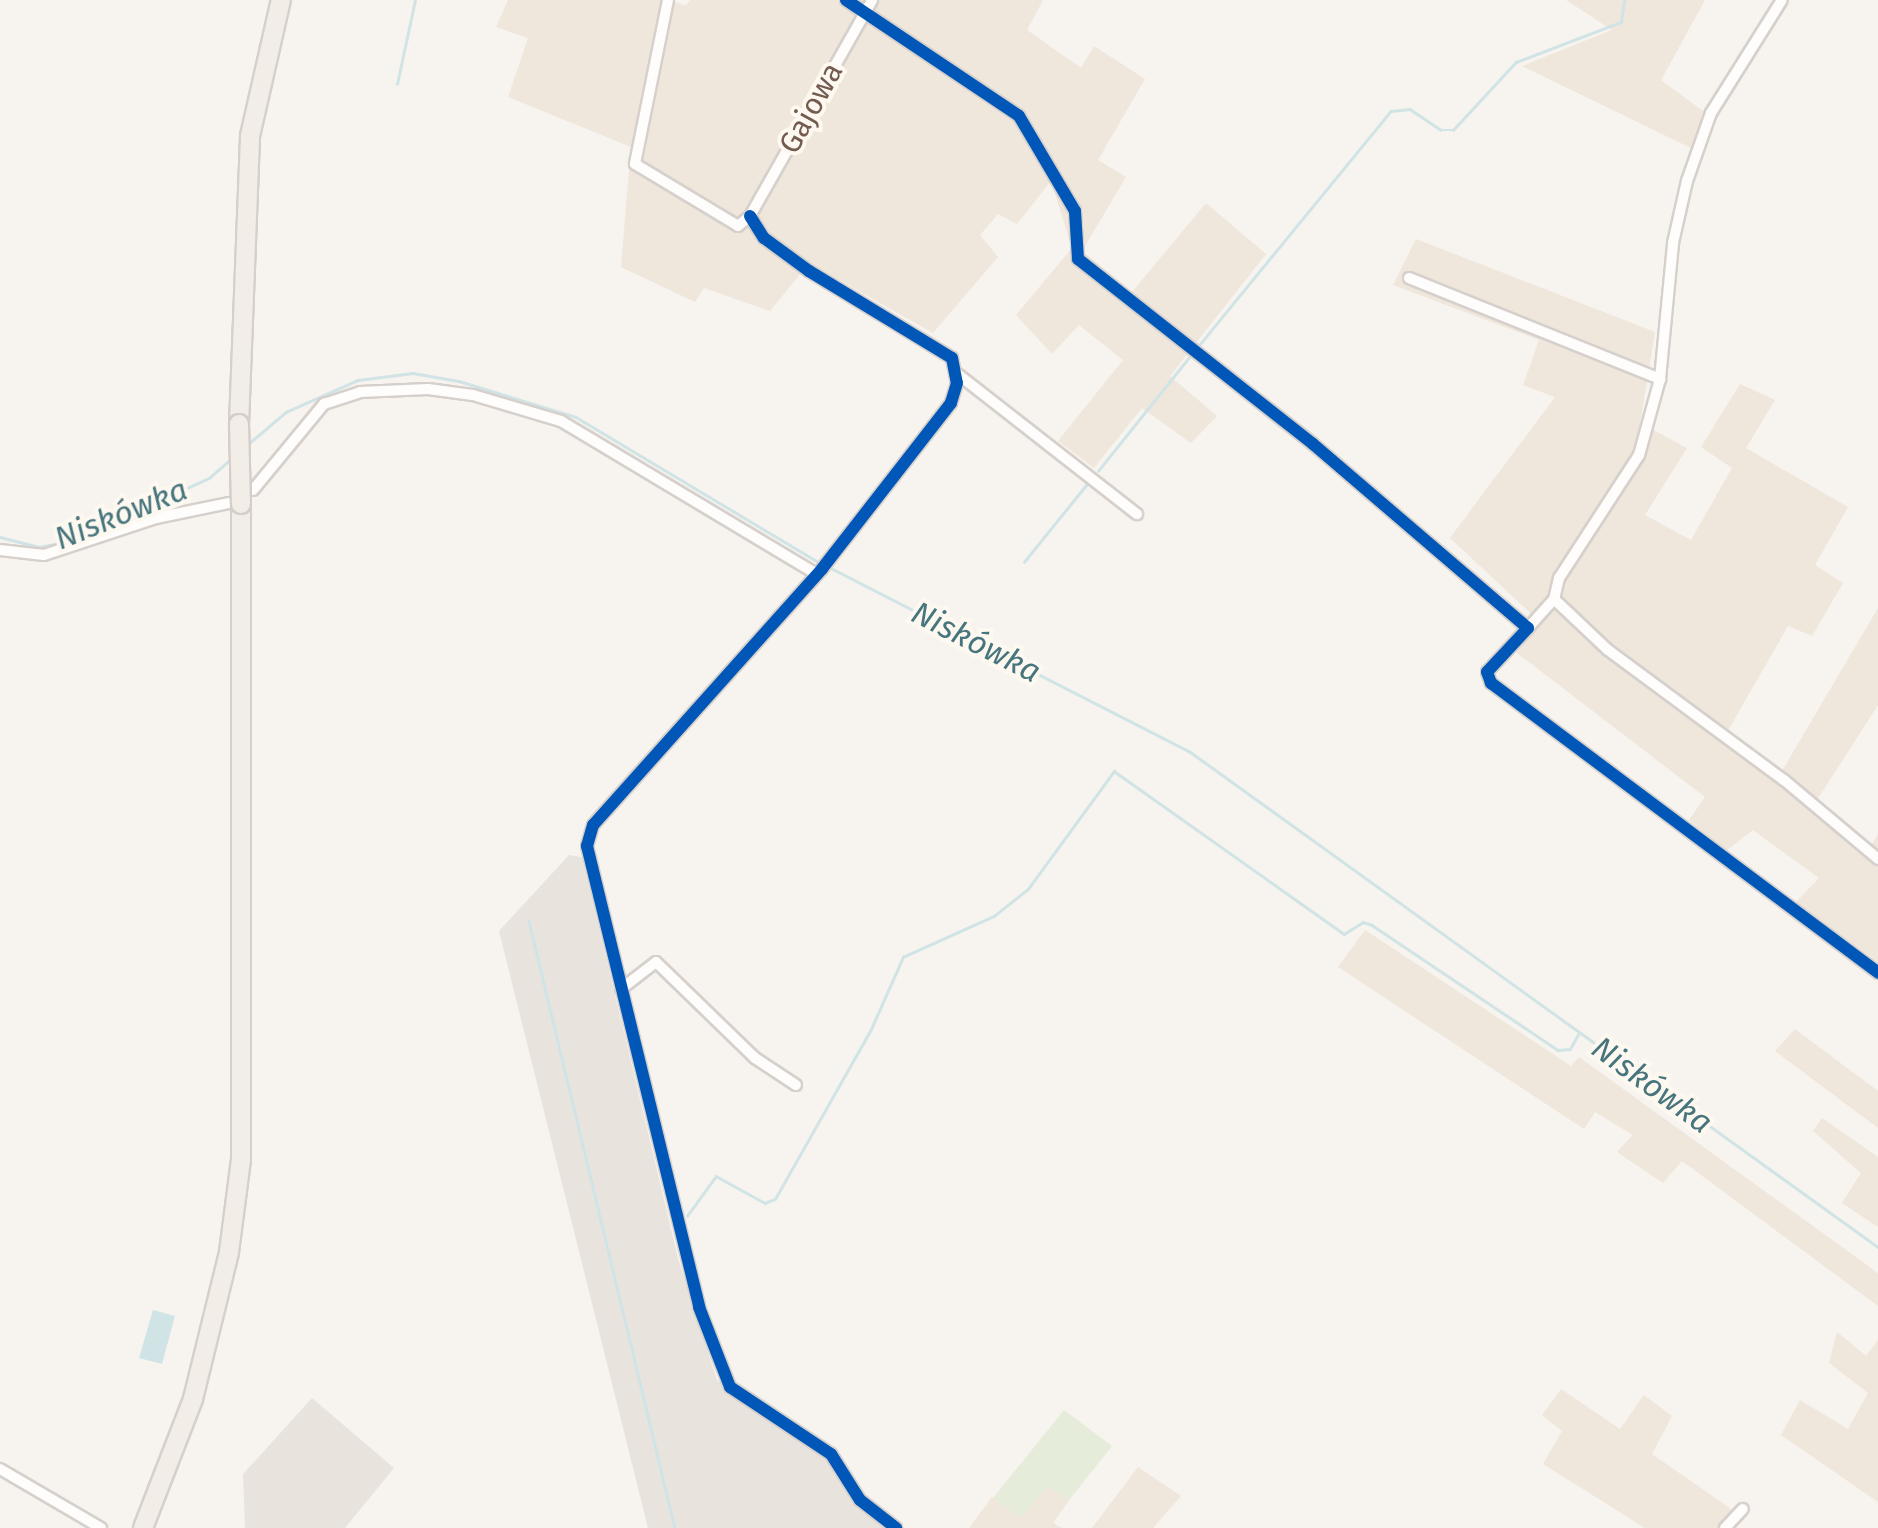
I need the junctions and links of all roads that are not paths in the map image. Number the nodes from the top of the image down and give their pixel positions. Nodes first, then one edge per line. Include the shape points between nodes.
1 (282, 0) edge
2 (668, 0) edge
3 (846, 0) edge
4 (872, 0) edge
5 (1782, 0) edge
6 (865, 14) junction
7 (750, 216) junction
8 (1409, 278) dead end
9 (955, 372) junction
10 (1660, 380) junction
11 (241, 499) junction
12 (1138, 514) dead end
13 (0, 550) edge
14 (819, 572) junction
15 (1554, 599) junction
16 (1528, 628) junction
17 (1878, 860) edge
18 (1878, 973) edge
19 (621, 989) junction
20 (796, 1085) dead end
21 (0, 1469) edge
22 (1743, 1509) dead end
23 (101, 1528) edge
24 (144, 1528) edge
25 (896, 1528) edge
26 (1725, 1528) edge

1 - 11 main road, bridge via 250,136
2 - 7 street via 635,164 738,226
3 - 6 street
4 - 6 street, Gajowa
5 - 10 street via 1711,113 1687,182 1673,243
6 - 7 street, Gajowa
6 - 16 street via 1020,116 1076,210 1078,259 1313,444
7 - 9 street via 764,238 809,271 952,358
8 - 10 street
9 - 12 street
9 - 14 street via 951,403
10 - 15 street via 1639,455 1559,578
11 - 13 street via 44,555
11 - 14 street via 324,404 360,392 428,389 561,421
11 - 24 main road via 241,1159 229,1252 194,1399
14 - 19 street via 593,825 590,861
15 - 16 street
15 - 17 street via 1598,642 1784,780
16 - 18 street via 1487,672 1491,683
19 - 20 street via 656,962 754,1058
19 - 25 street via 699,1307 730,1387 831,1454 860,1500
21 - 23 street
22 - 26 street

